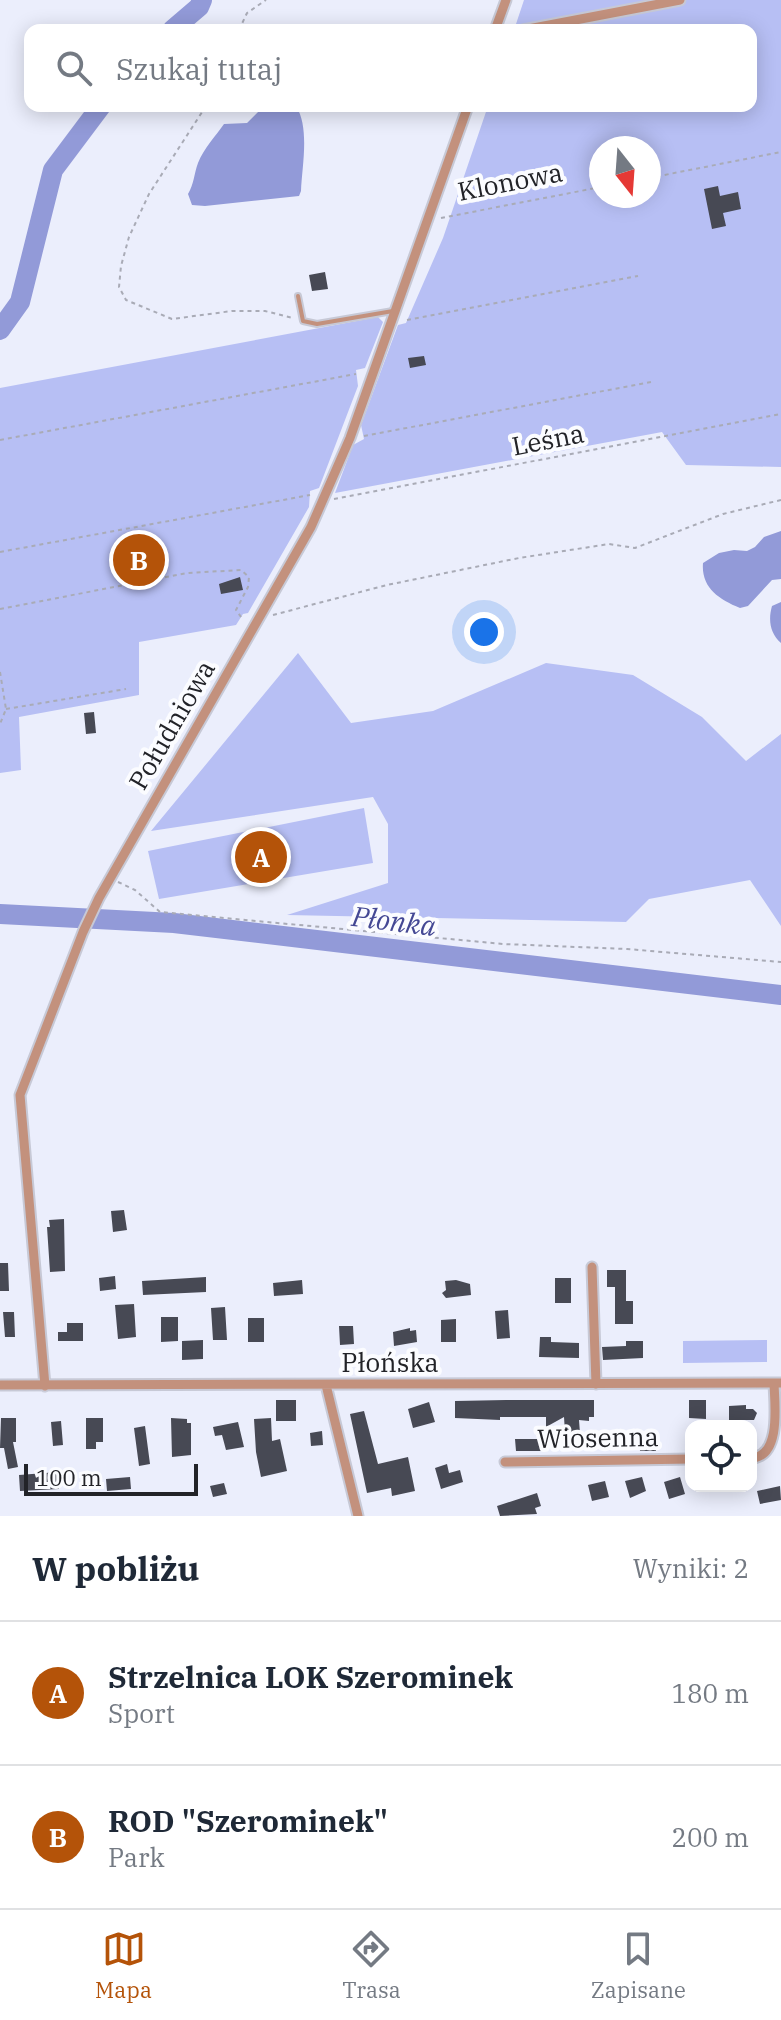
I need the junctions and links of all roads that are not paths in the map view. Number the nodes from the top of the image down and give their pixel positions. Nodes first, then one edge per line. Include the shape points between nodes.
1 (506, 0) edge
2 (680, 0) edge
3 (497, 24) edge
4 (554, 24) edge
5 (466, 112) edge
6 (298, 296) dead end
7 (395, 310) junction
8 (592, 1267) dead end
9 (596, 1384) junction
10 (778, 1384) edge
11 (0, 1385) edge
12 (326, 1385) junction
13 (45, 1386) junction
14 (757, 1458) edge
15 (685, 1459) edge
16 (505, 1462) dead end
17 (358, 1516) edge

1 - 3 street
2 - 4 street
5 - 7 street, Południowa
6 - 7 lane via 303,321 317,324
7 - 13 street, Południowa via 350,438 311,527 99,898 20,1095
8 - 9 street
9 - 10 street, Płońska
9 - 12 street, Płońska
10 - 14 street via 775,1439
11 - 13 street, Płońska
12 - 13 street, Płońska
12 - 17 street
15 - 16 street, Wiosenna

